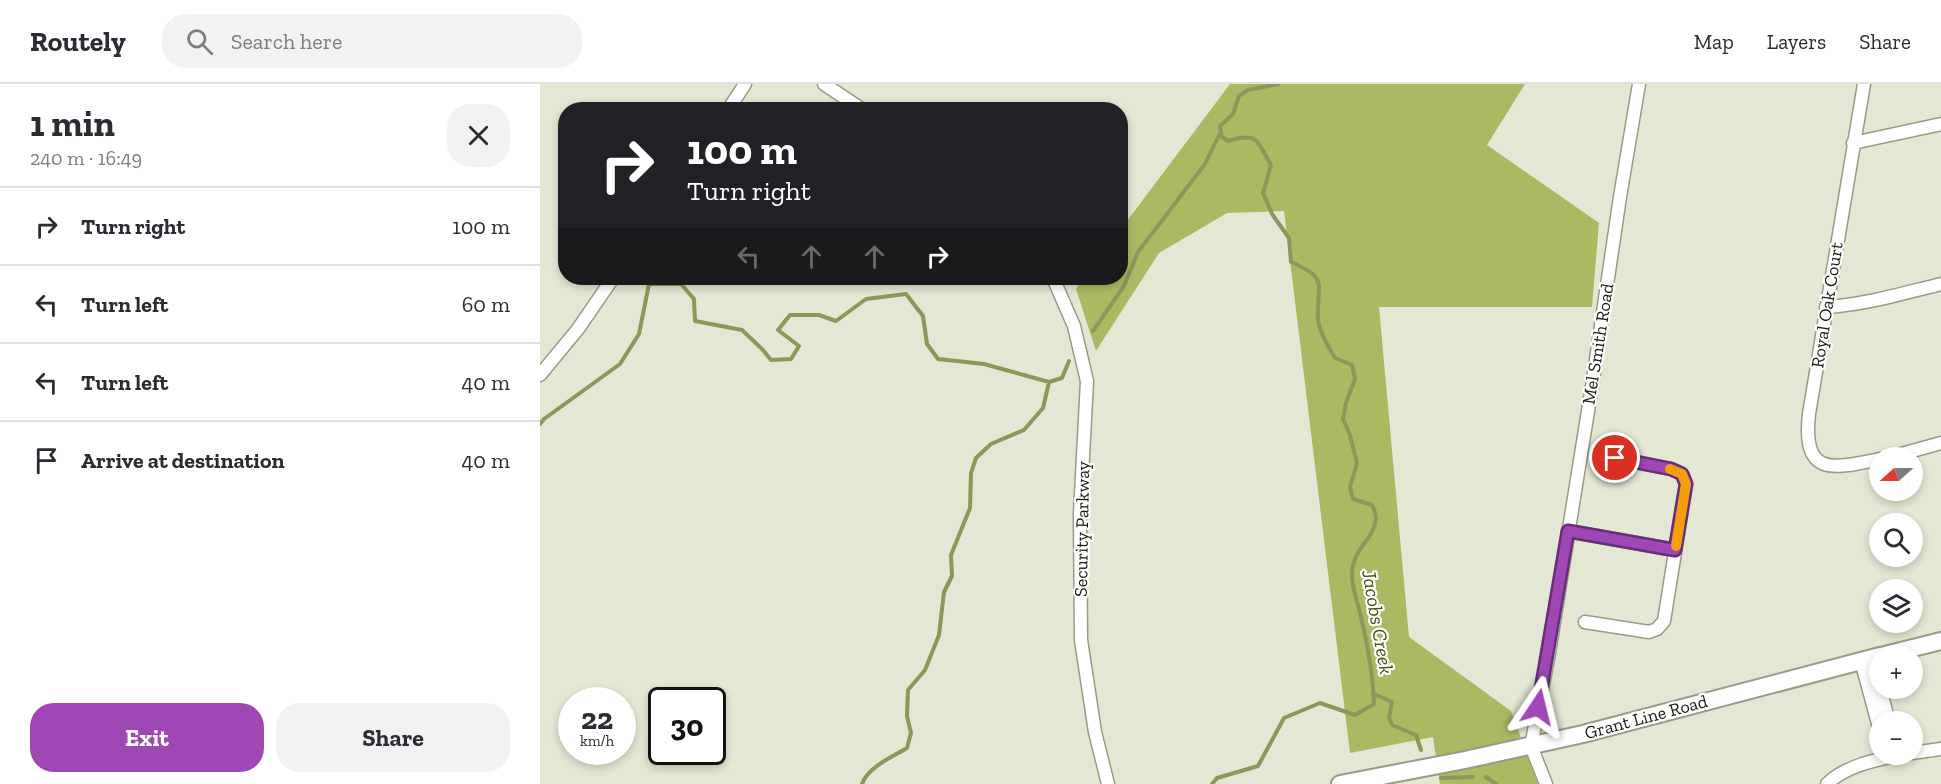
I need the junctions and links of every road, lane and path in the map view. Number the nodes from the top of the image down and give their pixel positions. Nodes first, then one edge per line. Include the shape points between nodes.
1 (745, 84) edge
2 (824, 84) edge
3 (1639, 84) edge
4 (1864, 84) edge
5 (733, 102) edge
6 (851, 102) edge
7 (1941, 124) edge
8 (1854, 143) junction
9 (1941, 284) edge
10 (608, 285) edge
11 (1056, 285) edge
12 (1826, 307) junction
13 (540, 375) edge
14 (1941, 444) edge
15 (1923, 449) edge
16 (1615, 458) dead end
17 (1869, 461) edge
18 (1568, 531) junction
19 (1675, 550) junction
20 (1586, 622) dead end
21 (1941, 640) edge
22 (1922, 645) edge
23 (1869, 659) edge
24 (1531, 746) junction
25 (1941, 749) edge
26 (1923, 751) edge
27 (1869, 764) edge
28 (1108, 784) edge
29 (1340, 784) edge
30 (1546, 784) edge
31 (1827, 784) edge

1 - 5 street
2 - 6 street
3 - 18 street, Mel Smith Road
4 - 8 street, Royal Oak Court
7 - 8 street
8 - 12 street, Royal Oak Court
9 - 12 street
10 - 13 street
11 - 28 street, Security Parkway via 1074,326 1087,381 1080,513 1081,640 1095,732
12 - 17 street, Royal Oak Court via 1808,426 1812,454 1829,466
14 - 15 street
16 - 19 street via 1682,474 1686,484
18 - 19 street
18 - 24 street, Mel Smith Road
19 - 20 street via 1664,621 1658,628 1649,632
21 - 22 main road, Grant Line Road
23 - 24 main road, Grant Line Road
24 - 29 main road, Grant Line Road
24 - 30 street
25 - 26 street
27 - 31 street via 1836,775

